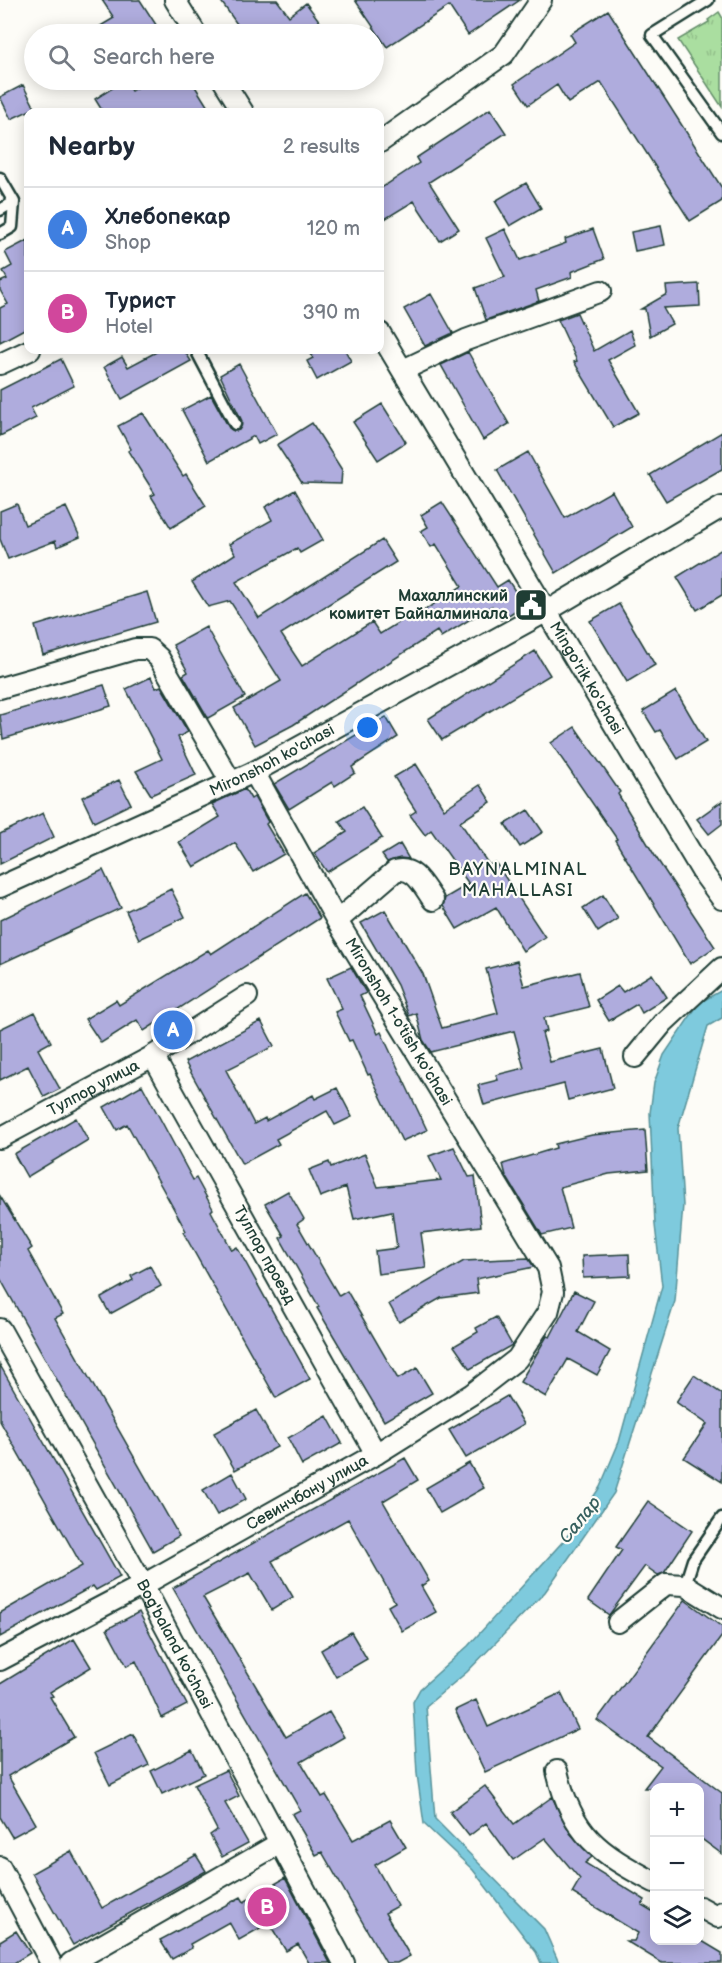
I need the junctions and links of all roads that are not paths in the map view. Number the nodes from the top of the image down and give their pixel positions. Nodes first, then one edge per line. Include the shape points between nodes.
1 (175, 0) edge
2 (541, 0) edge
3 (708, 0) edge
4 (190, 24) edge
5 (229, 90) edge
6 (240, 108) edge
7 (722, 133) edge
8 (384, 139) edge
9 (0, 178) edge
10 (14, 202) junction
11 (0, 210) edge
12 (0, 234) edge
13 (601, 291) dead end
14 (384, 339) edge
15 (24, 353) edge
16 (197, 354) edge
17 (0, 364) edge
18 (403, 370) junction
19 (235, 424) dead end
20 (722, 507) edge
21 (547, 612) junction
22 (0, 688) edge
23 (254, 772) junction
24 (231, 782) junction
25 (0, 887) edge
26 (722, 899) edge
27 (433, 900) dead end
28 (337, 921) junction
29 (722, 968) edge
30 (247, 996) dead end
31 (153, 1056) junction
32 (635, 1057) dead end
33 (0, 1138) edge
34 (548, 1268) joint
35 (0, 1329) edge
36 (376, 1454) junction
37 (722, 1518) edge
38 (143, 1585) junction
39 (685, 1585) junction
40 (722, 1608) edge
41 (618, 1622) dead end
42 (0, 1660) edge
43 (557, 1772) dead end
44 (280, 1843) junction
45 (0, 1867) edge
46 (650, 1880) edge
47 (704, 1910) edge
48 (722, 1912) edge
49 (51, 1963) edge
50 (70, 1963) edge
51 (344, 1963) edge

1 - 4 street
2 - 8 street via 504,54
3 - 7 lane via 652,34
5 - 6 street
9 - 10 lane
10 - 11 lane
10 - 12 lane via 12,227
13 - 18 street via 466,340
14 - 18 street, Mingo'rik ko'chasi
15 - 17 street
16 - 19 lane
18 - 21 street, Mingo'rik ko'chasi
20 - 21 street, Mironshoh ko'chasi
21 - 23 street, Mironshoh ko'chasi
21 - 26 street, Mingo'rik ko'chasi
22 - 24 street via 135,649 148,649 159,658
23 - 24 street, Mironshoh ko'chasi
23 - 28 street, Mironshoh 1-o'tish ko'chasi
24 - 25 street, Mironshoh ko'chasi
27 - 28 street via 411,871 403,868
28 - 34 street, Mironshoh 1-o'tish ko'chasi
29 - 32 street via 663,1023
30 - 31 street, Тулпор улица
31 - 33 street, Тулпор улица
31 - 36 street, Тулпор проезд
34 - 36 street, Севинчбону улица via 553,1292 548,1312 517,1359 472,1394
35 - 38 street, Bog'baland ko'chasi
36 - 38 street, Севинчбону улица
37 - 39 lane via 693,1560
38 - 42 street, Севинчбону улица
38 - 44 street, Bog'baland ko'chasi
39 - 40 street
39 - 41 street via 666,1584
43 - 46 street via 565,1803 588,1839
44 - 50 street
44 - 51 street, Bog'baland ko'chasi
45 - 49 street
47 - 48 street via 718,1917

